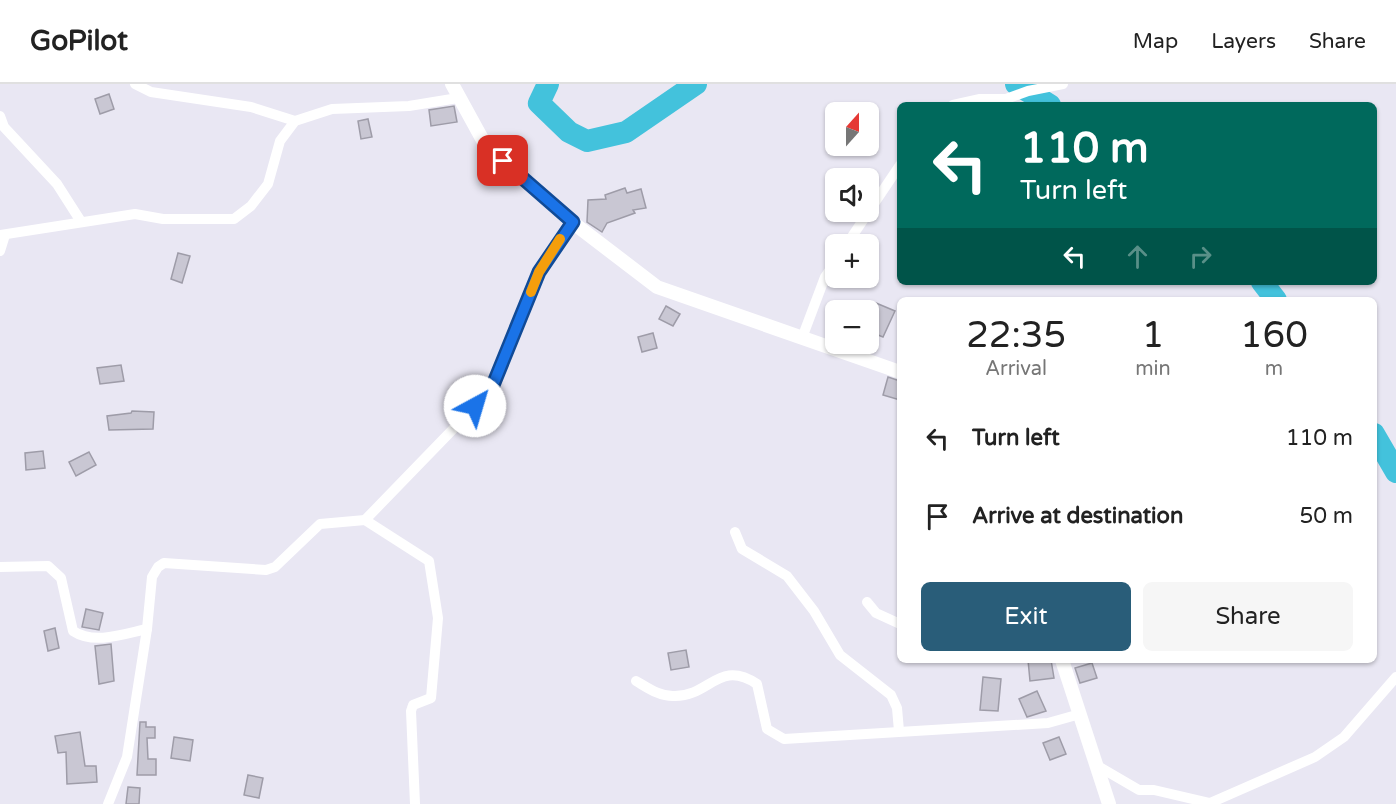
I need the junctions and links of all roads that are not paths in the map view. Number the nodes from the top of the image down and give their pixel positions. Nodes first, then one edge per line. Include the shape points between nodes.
1 (135, 84) edge
2 (452, 84) edge
3 (1063, 84) edge
4 (459, 98) junction
5 (966, 102) edge
6 (0, 116) edge
7 (295, 121) junction
8 (897, 169) edge
9 (80, 220) junction
10 (573, 222) junction
11 (853, 234) edge
12 (3, 235) edge
13 (0, 251) edge
14 (825, 277) edge
15 (802, 338) junction
16 (897, 371) edge
17 (365, 520) junction
18 (735, 532) dead end
19 (0, 567) edge
20 (867, 602) dead end
21 (897, 623) edge
22 (147, 629) junction
23 (1063, 663) edge
24 (1396, 677) edge
25 (636, 681) dead end
26 (1080, 714) junction
27 (899, 731) junction
28 (1096, 765) junction
29 (108, 804) edge
30 (415, 804) edge
31 (1108, 804) edge

1 - 7 street via 151,92 251,107
2 - 4 street
3 - 5 street via 1006,99
4 - 7 street via 410,106 332,109
4 - 10 street via 486,146
6 - 9 street via 4,127 57,184
7 - 9 street via 280,141 268,184 251,206 234,219 163,219 135,214
8 - 11 street
9 - 12 street
10 - 15 street via 657,287
10 - 17 street via 539,272 491,390
12 - 13 street
14 - 15 street
15 - 16 street
17 - 22 street via 320,524 275,567 266,570 164,563 152,577
17 - 30 street via 429,561 438,618 431,698 413,705 411,711
18 - 27 street via 742,549 787,576 840,655 891,695 897,708
19 - 22 street via 48,566 62,578 73,631 81,636 106,638
20 - 21 street via 876,613
22 - 29 street via 127,757
23 - 26 street
24 - 28 street via 1344,737 1315,757 1210,803 1140,790
25 - 27 street via 658,694 675,696 689,694 725,675 742,675 757,684 767,729 784,739
26 - 27 street via 1048,723
26 - 28 street
28 - 31 street

